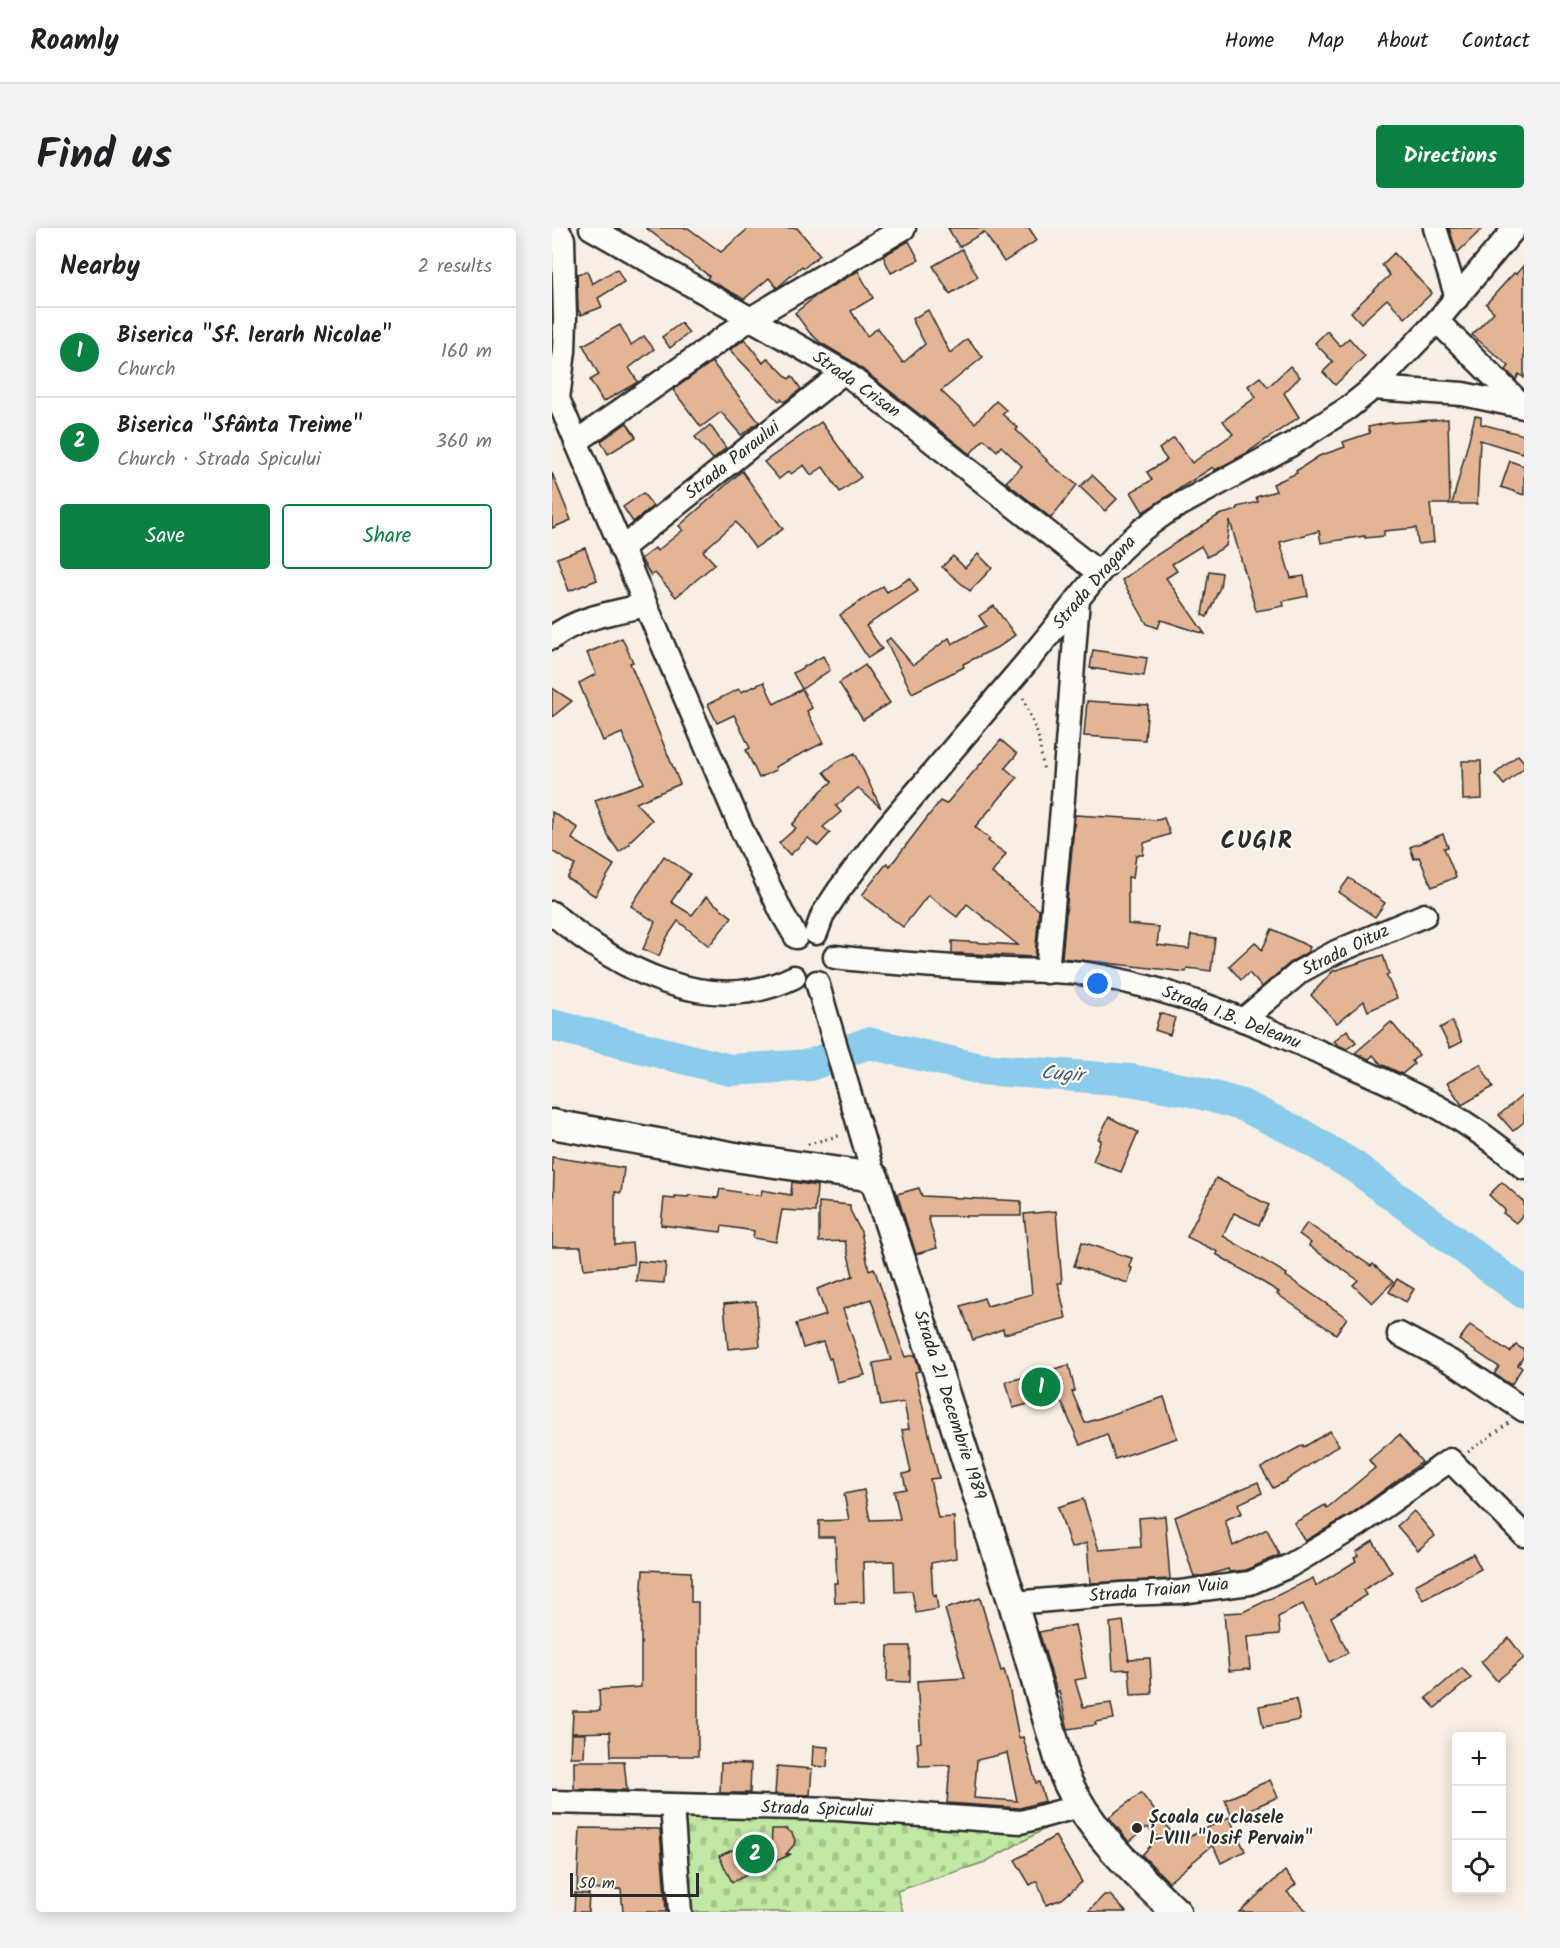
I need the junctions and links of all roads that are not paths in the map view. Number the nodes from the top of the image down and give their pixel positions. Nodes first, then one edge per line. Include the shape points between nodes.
1 (591, 228) edge
2 (1435, 228) edge
3 (1515, 228) edge
4 (899, 229) edge
5 (561, 236) edge
6 (1457, 298) junction
7 (750, 319) junction
8 (1437, 321) junction
9 (844, 372) junction
10 (1372, 388) junction
11 (555, 394) edge
12 (1524, 407) edge
13 (576, 442) junction
14 (621, 549) junction
15 (1099, 573) junction
16 (1078, 599) junction
17 (645, 605) junction
18 (552, 638) edge
19 (552, 913) edge
20 (1425, 915) dead end
21 (806, 935) junction
22 (835, 957) junction
23 (1047, 972) junction
24 (794, 977) junction
25 (820, 991) junction
26 (1243, 1020) junction
27 (552, 1124) edge
28 (1524, 1168) edge
29 (874, 1177) junction
30 (1399, 1334) dead end
31 (1520, 1414) edge
32 (1524, 1535) edge
33 (1013, 1603) junction
34 (552, 1802) edge
35 (672, 1806) junction
36 (1080, 1806) junction
37 (680, 1912) edge
38 (1176, 1912) edge

1 - 7 street, Strada Crisan
2 - 6 street
3 - 6 street, Strada Dragana
4 - 7 street
5 - 11 street via 564,351
6 - 8 street, Strada Dragana
7 - 9 street, Strada Crisan
7 - 13 street
8 - 10 street, Strada Dragana
8 - 12 street
9 - 14 street, Strada Paraului
9 - 15 street, Strada Crisan
10 - 12 street via 1463,394
10 - 15 street, Strada Dragana via 1292,444 1168,511 1143,529
11 - 13 street
13 - 14 street
14 - 17 street
15 - 16 street, Strada Dragana
16 - 21 street, Strada Dragana via 880,836
16 - 23 street
17 - 18 street via 576,622
17 - 21 street via 782,913
19 - 24 street via 604,952 670,984 697,990 757,991
20 - 26 street, Strada Oituz via 1301,971
21 - 22 street via 830,942
21 - 24 street via 786,949 785,964
22 - 23 street, Strada I.B. Deleanu
22 - 25 street
23 - 26 street, Strada I.B. Deleanu via 1087,974 1138,985 1193,1000
24 - 25 street
25 - 29 street
26 - 28 street, Strada I.B. Deleanu via 1427,1101 1486,1136
27 - 29 main road
29 - 33 main road, Strada 21 Decembrie 1989
30 - 31 street via 1457,1365
32 - 33 street, Strada Traian Vuia via 1460,1456 1348,1531 1289,1566 1250,1583 1180,1592
33 - 36 main road, Strada 21 Decembrie 1989 via 1064,1772
34 - 35 street, Strada Spicului
35 - 36 street, Strada Spicului via 837,1809 1021,1822
35 - 37 street
36 - 38 main road, Strada 21 Decembrie 1989 via 1131,1868

